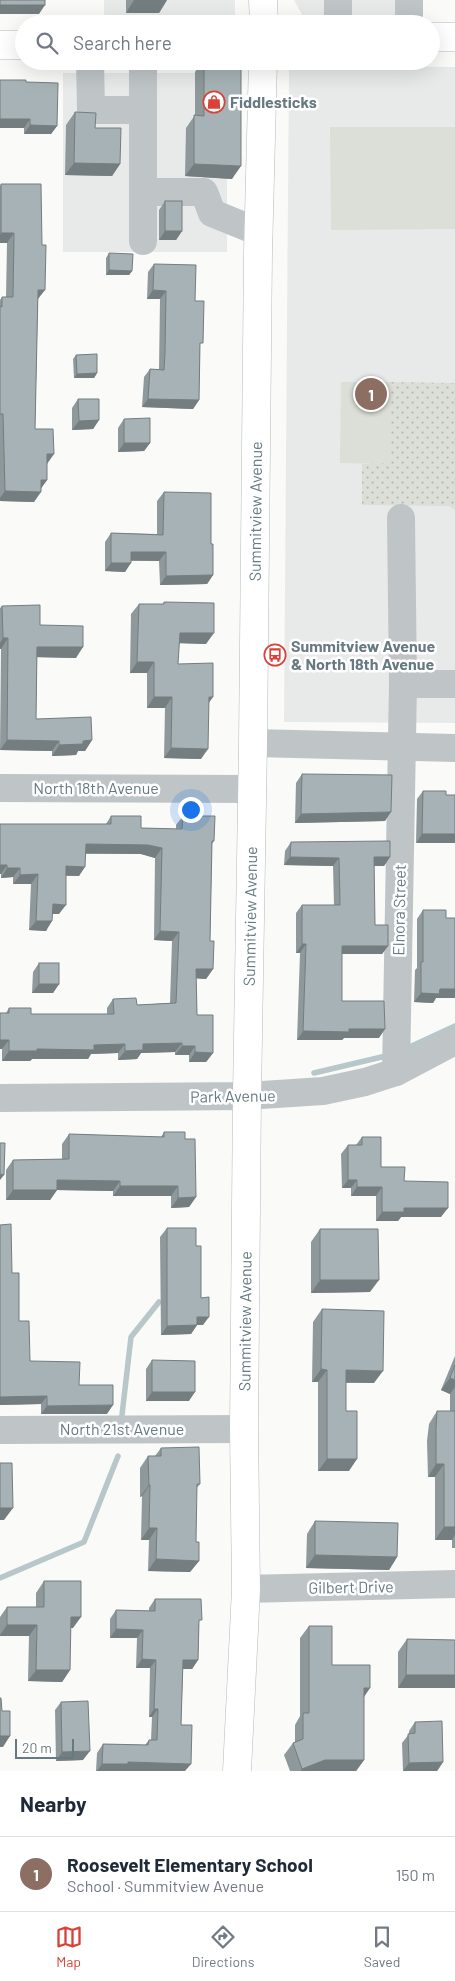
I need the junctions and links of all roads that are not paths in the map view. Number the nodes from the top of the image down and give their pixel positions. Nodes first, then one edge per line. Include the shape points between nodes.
1 (263, 0) edge
2 (338, 0) edge
3 (409, 0) edge
4 (264, 15) edge
5 (338, 15) edge
6 (409, 15) edge
7 (440, 37) edge
8 (455, 37) edge
9 (0, 45) edge
10 (15, 45) edge
11 (90, 70) edge
12 (143, 70) edge
13 (263, 70) edge
14 (143, 110) junction
15 (143, 192) junction
16 (259, 232) junction
17 (143, 241) dead end
18 (401, 518) dead end
19 (403, 684) junction
20 (455, 684) edge
21 (253, 742) junction
22 (401, 748) junction
23 (455, 748) edge
24 (0, 788) edge
25 (253, 789) junction
26 (455, 1041) edge
27 (396, 1059) junction
28 (247, 1096) junction
29 (0, 1098) edge
30 (244, 1429) junction
31 (0, 1430) edge
32 (455, 1584) edge
33 (246, 1589) junction
34 (237, 1771) edge

1 - 4 main road
2 - 5 street
3 - 6 street
7 - 8 main road
9 - 10 main road
11 - 14 street via 91,110
12 - 14 street
13 - 16 main road, Summitview Avenue
14 - 15 street
15 - 16 street via 204,192 212,213
15 - 17 street
16 - 21 main road, Summitview Avenue
18 - 19 street, Elnora Street
19 - 20 street
19 - 22 street, Elnora Street
21 - 22 street
21 - 25 main road, Summitview Avenue
22 - 23 street
22 - 27 street, Elnora Street
24 - 25 street, North 18th Avenue
25 - 28 main road, Summitview Avenue
26 - 27 street, Park Avenue
27 - 28 street, Park Avenue via 364,1082 323,1091
28 - 29 street, Park Avenue
28 - 30 main road, Summitview Avenue
30 - 31 street, North 21st Avenue
30 - 33 main road, Summitview Avenue
32 - 33 street, Gilbert Drive
33 - 34 main road, Summitview Avenue

